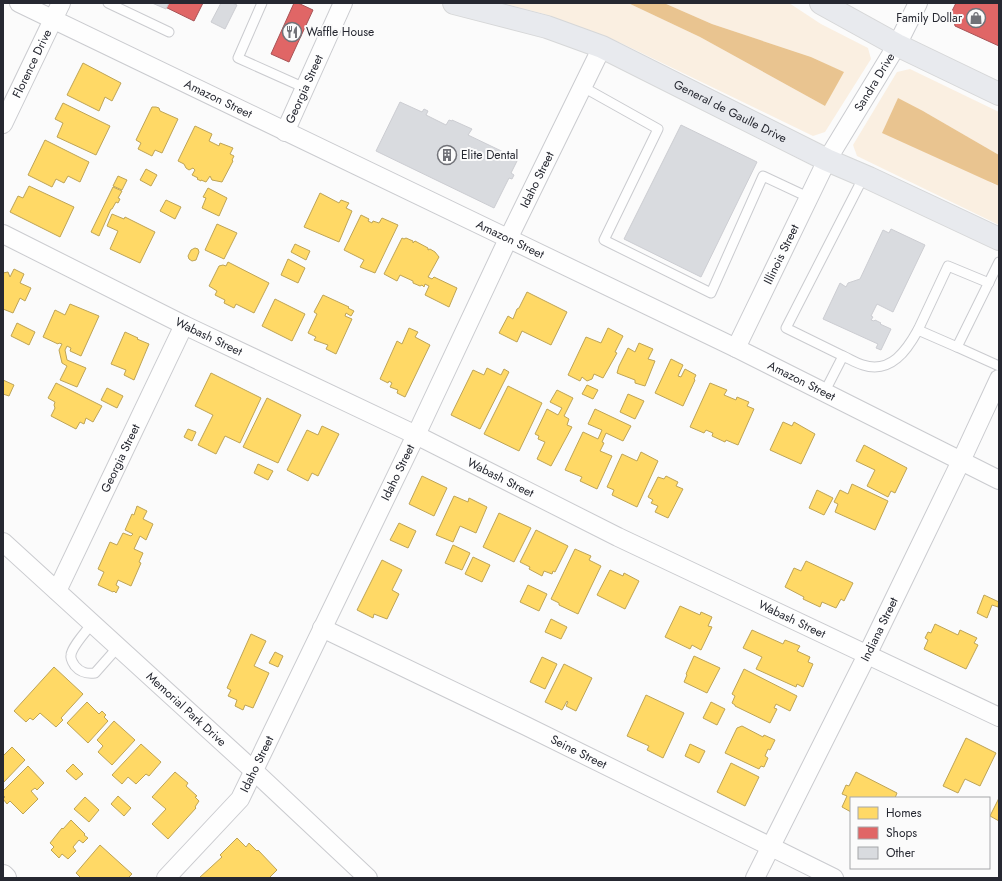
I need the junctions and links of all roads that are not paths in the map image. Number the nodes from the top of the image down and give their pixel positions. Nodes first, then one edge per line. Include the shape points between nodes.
1 (19, 3) edge
2 (61, 3) edge
3 (108, 3) edge
4 (262, 3) edge
5 (343, 3) edge
6 (454, 3) edge
7 (821, 3) edge
8 (918, 3) edge
9 (53, 19) junction
10 (170, 32) dead end
11 (897, 45) junction
12 (602, 47) junction
13 (584, 87) junction
14 (305, 88) junction
15 (999, 94) edge
16 (3, 124) edge
17 (285, 132) junction
18 (827, 160) junction
19 (864, 176) junction
20 (810, 198) junction
21 (3, 234) edge
22 (999, 238) edge
23 (508, 239) junction
24 (999, 262) edge
25 (989, 283) junction
26 (184, 325) junction
27 (918, 330) junction
28 (957, 347) junction
29 (736, 348) junction
30 (843, 356) junction
31 (999, 366) edge
32 (999, 379) edge
33 (824, 392) junction
34 (416, 435) junction
35 (961, 461) junction
36 (999, 480) edge
37 (3, 542) edge
38 (57, 591) junction
39 (92, 623) junction
40 (322, 628) junction
41 (118, 647) junction
42 (866, 655) junction
43 (999, 717) edge
44 (254, 771) junction
45 (770, 847) junction
46 (166, 878) edge
47 (368, 878) edge
48 (755, 878) edge
49 (834, 878) edge

1 - 9 street, Amazon Street
2 - 9 street, Florence Drive
3 - 10 lane
4 - 14 lane via 238,58
5 - 14 street, Georgia Street
6 - 12 main road, General de Gaulle Drive via 547,27
7 - 11 main road
8 - 11 street, Sandra Drive
9 - 16 street, Florence Drive
9 - 17 street, Amazon Street
11 - 15 main road
11 - 18 street, Sandra Drive
12 - 13 street, Idaho Street
12 - 18 main road, General de Gaulle Drive
13 - 20 lane via 658,129 604,240 711,293 763,176
13 - 23 street, Idaho Street
14 - 17 street, Georgia Street
17 - 23 street, Amazon Street
18 - 19 main road, General de Gaulle Drive
18 - 20 street, Illinois Street
19 - 22 main road, General de Gaulle Drive
19 - 30 lane via 786,328
20 - 29 street, Illinois Street
21 - 26 street, Wabash Street
23 - 29 street, Amazon Street
23 - 34 street, Idaho Street
24 - 25 lane
25 - 27 lane via 948,266
25 - 28 lane
26 - 34 street, Wabash Street
26 - 38 street, Georgia Street
27 - 28 lane
27 - 30 lane via 908,348 893,362 882,367 865,366
28 - 31 lane
29 - 33 street, Amazon Street
30 - 33 lane
32 - 35 street, Indiana Street
33 - 35 street, Amazon Street
34 - 40 street, Idaho Street
34 - 42 street, Wabash Street via 618,537
35 - 36 street, Amazon Street
35 - 42 street, Indiana Street
37 - 38 street, Memorial Park Drive
38 - 39 street, Memorial Park Drive
39 - 41 street, Memorial Park Drive
39 - 41 lane via 71,655 78,670 86,674 95,673
40 - 44 street, Idaho Street
40 - 45 street, Seine Street
41 - 44 street, Memorial Park Drive
42 - 43 street, Wabash Street
42 - 45 street, Indiana Street
44 - 46 street, Idaho Street via 240,800
44 - 47 street, Memorial Park Drive
45 - 48 street, Indiana Street
45 - 49 street, Seine Street

